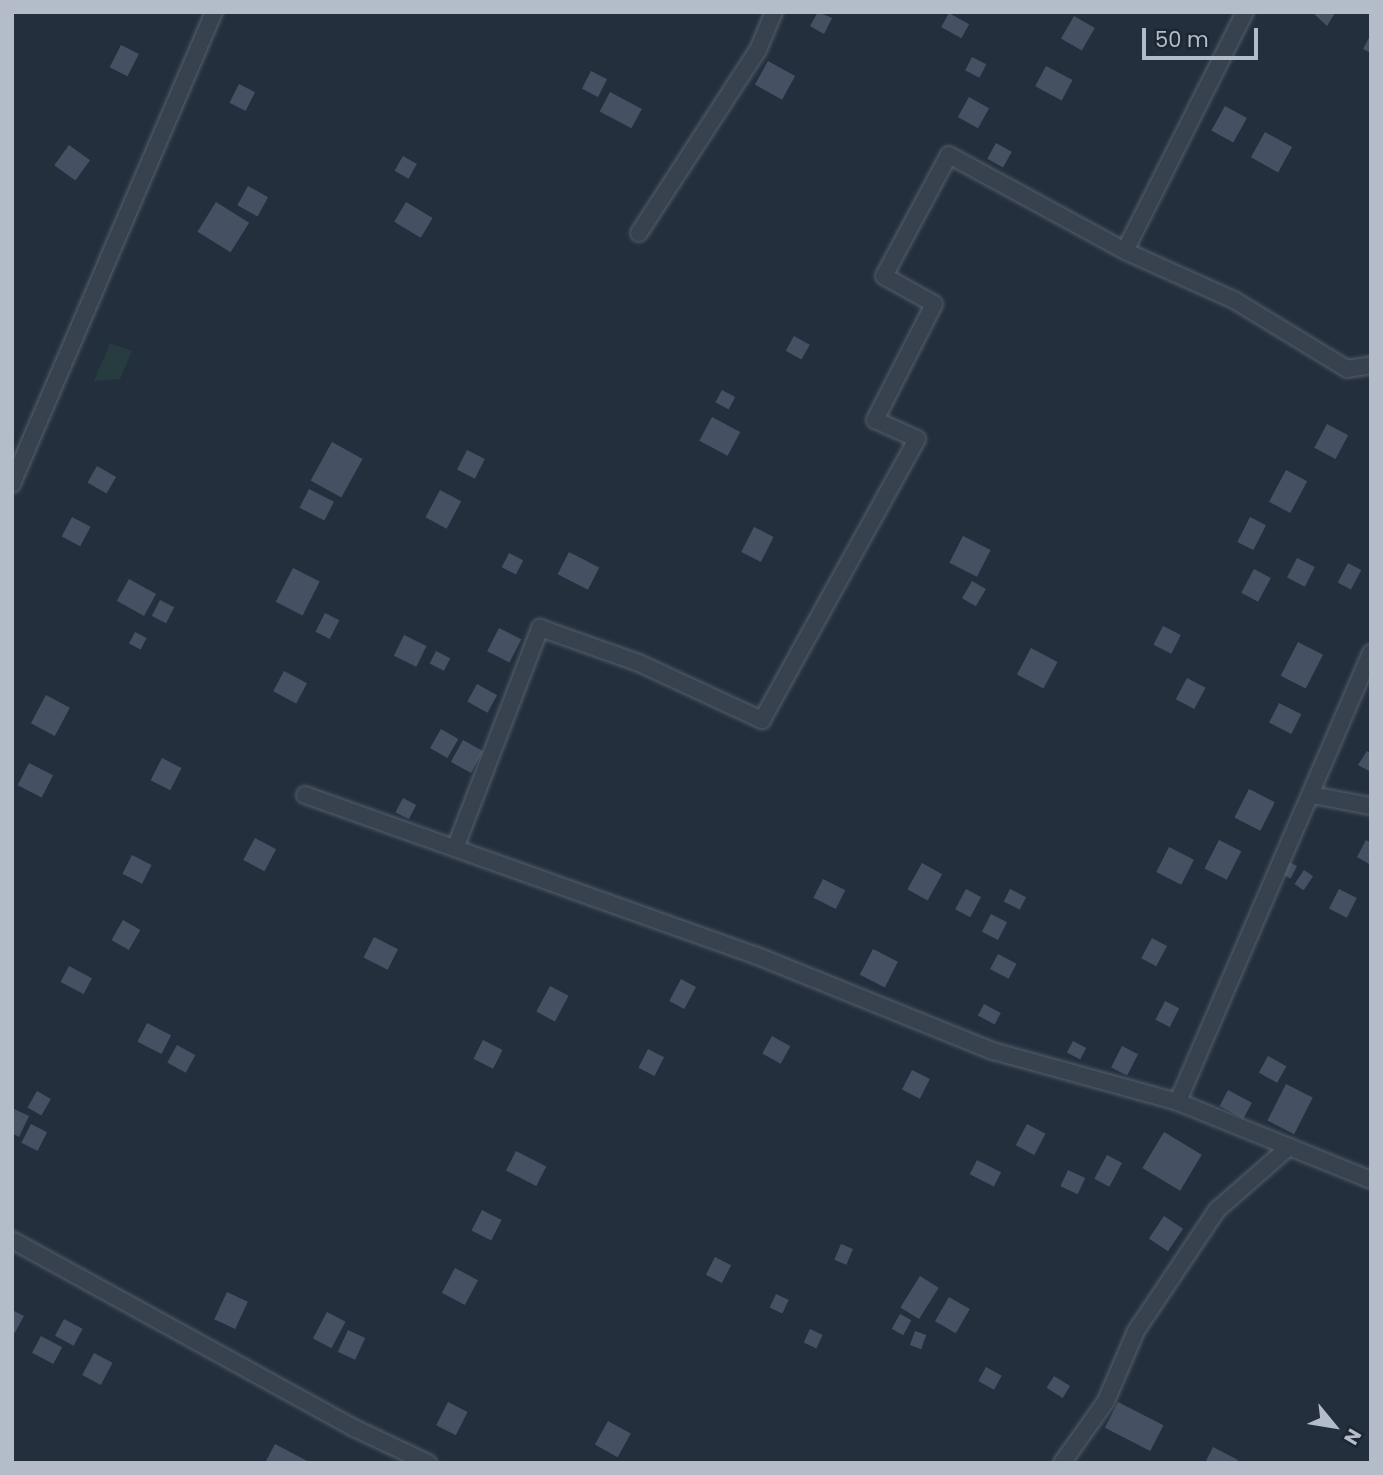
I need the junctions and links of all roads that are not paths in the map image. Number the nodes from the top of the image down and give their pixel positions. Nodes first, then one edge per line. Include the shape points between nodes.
1 (214, 12) edge
2 (774, 12) edge
3 (1245, 12) edge
4 (639, 233) dead end
5 (1125, 251) junction
6 (1371, 365) edge
7 (12, 484) edge
8 (1371, 653) edge
9 (305, 795) dead end
10 (1312, 795) junction
11 (1371, 806) edge
12 (456, 846) junction
13 (1178, 1102) junction
14 (1289, 1147) junction
15 (1371, 1180) edge
16 (12, 1240) edge
17 (428, 1463) edge
18 (1062, 1463) edge

1 - 7 street
2 - 4 street via 758,50
3 - 5 street
5 - 6 street via 1234,300 1347,369
5 - 12 street via 949,155 884,276 933,304 875,420 917,439 762,720 639,663 540,628
8 - 10 street
9 - 12 street
10 - 11 street
10 - 13 street
12 - 13 street via 755,955 993,1051
13 - 14 street
14 - 15 street
14 - 18 street via 1217,1210 1136,1331 1106,1401
16 - 17 street

